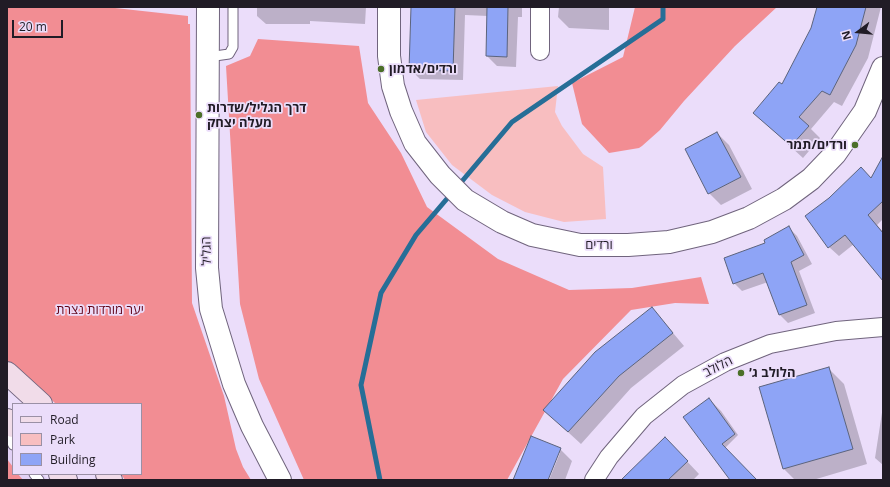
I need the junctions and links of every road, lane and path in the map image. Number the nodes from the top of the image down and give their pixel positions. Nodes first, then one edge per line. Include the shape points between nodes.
1 (208, 7) edge
2 (233, 7) edge
3 (389, 7) edge
4 (540, 7) edge
5 (540, 51) dead end
6 (208, 58) junction
7 (883, 68) edge
8 (883, 327) edge
9 (7, 373) edge
10 (40, 403) edge
11 (7, 433) edge
12 (12, 443) edge
13 (280, 480) edge
14 (594, 480) edge

1 - 6 street, הגליל
2 - 6 lane via 233,47 229,54
3 - 7 street, ורדים via 389,56 393,86 415,143 440,176 465,200 502,222 532,235 580,245 669,242 712,232 749,218 784,198 811,179 835,154 865,111
4 - 5 street
6 - 13 street, הגליל via 206,268 212,309 234,384
8 - 14 street, הלולב via 836,331 770,344 725,362 683,385 644,416 609,457
9 - 10 main road
11 - 12 lane

